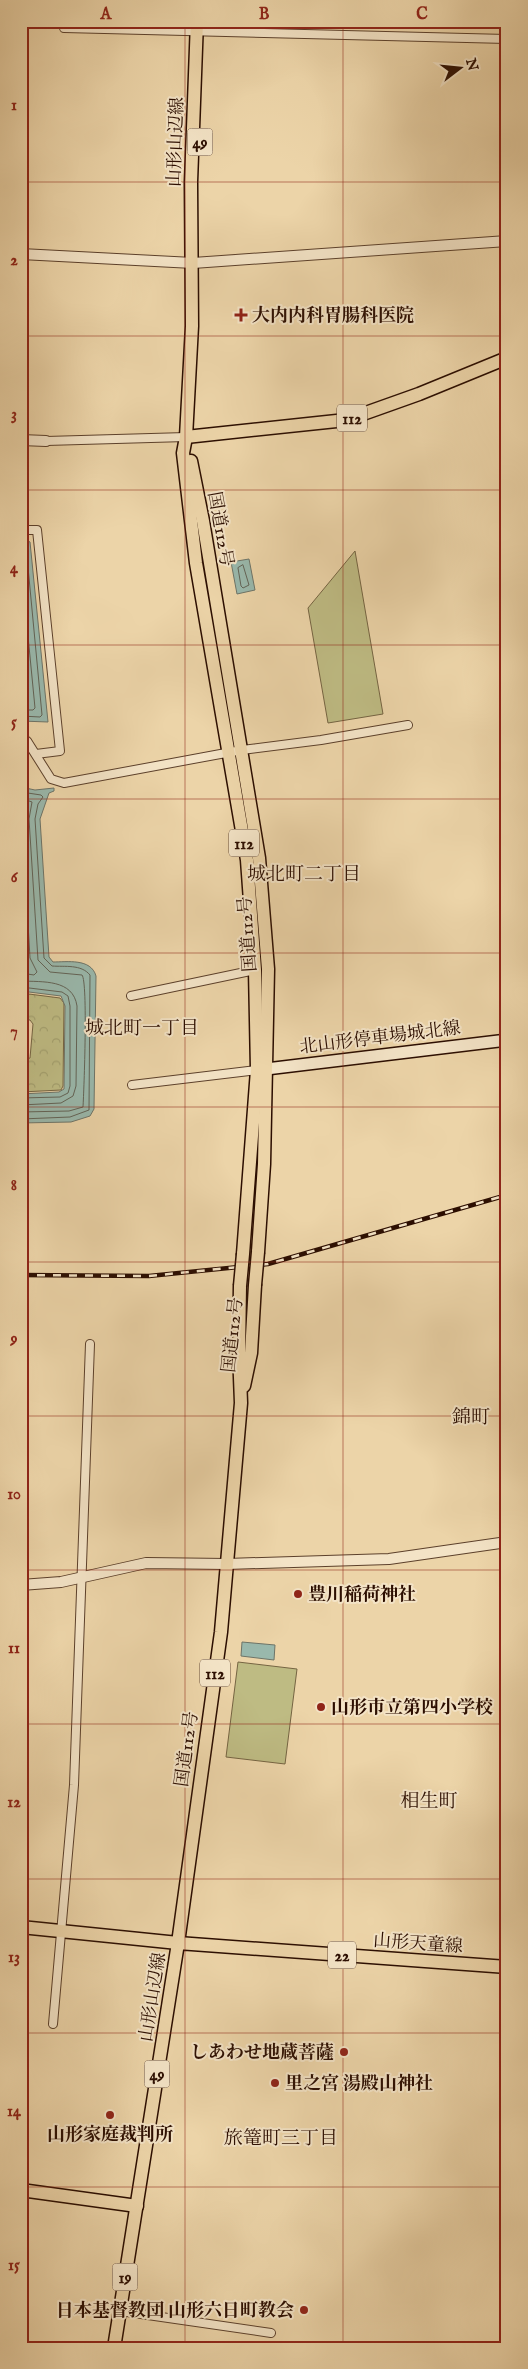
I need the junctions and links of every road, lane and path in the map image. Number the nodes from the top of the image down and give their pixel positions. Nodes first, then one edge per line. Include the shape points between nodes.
1 (200, 26) edge
2 (64, 28) dead end
3 (507, 39) edge
4 (507, 241) edge
5 (21, 254) edge
6 (193, 263) junction
7 (507, 358) edge
8 (186, 437) junction
9 (21, 440) edge
10 (46, 441) joint
11 (21, 530) edge
12 (408, 725) dead end
13 (21, 736) edge
14 (236, 751) junction
15 (36, 754) junction
16 (255, 970) junction
17 (132, 996) dead end
18 (507, 1040) edge
19 (262, 1070) junction
20 (132, 1085) dead end
21 (90, 1344) dead end
22 (241, 1403) junction
23 (507, 1542) edge
24 (227, 1564) junction
25 (82, 1576) junction
26 (21, 1585) edge
27 (21, 1927) edge
28 (61, 1931) junction
29 (178, 1943) junction
30 (507, 1968) edge
31 (52, 2024) dead end
32 (21, 2190) edge
33 (137, 2206) junction
34 (120, 2311) junction
35 (271, 2334) dead end
36 (114, 2348) edge

1 - 2 street
1 - 3 street
1 - 6 main road, 山形山辺線 / 49 via 191,182 190,247
4 - 6 street
5 - 6 street
6 - 8 main road, 山形山辺線 / 49
7 - 8 main road, 112 via 346,420
8 - 10 street
8 - 14 main road, 国道112号 / 112 via 183,453 196,563
9 - 10 street
11 - 15 street via 37,530 60,751
12 - 14 street
13 - 15 street
14 - 15 street via 64,783 51,779
14 - 16 main road, 国道112号 / 112
14 - 19 main road, 国道112号 / 112 via 259,858 268,969
16 - 17 street
16 - 19 main road, 国道112号 / 112
18 - 19 main road, 北山形停車場城北線
19 - 20 street
19 - 22 main road, 国道112号 / 112, bridge via 240,1286
19 - 22 main road, 国道112号 / 112, bridge via 258,1252 251,1353
21 - 25 street
22 - 24 main road, 国道112号 / 112
23 - 24 street via 389,1559
24 - 25 street via 146,1563
24 - 29 main road, 国道112号 / 112
25 - 26 street via 41,1585
25 - 28 street via 74,1785
27 - 28 main road
28 - 29 main road
28 - 31 street
29 - 30 main road, 山形天童線 / 22
29 - 33 main road, 山形山辺線 / 49
32 - 33 main road
33 - 34 main road, 19
34 - 35 street
34 - 36 main road, 19

